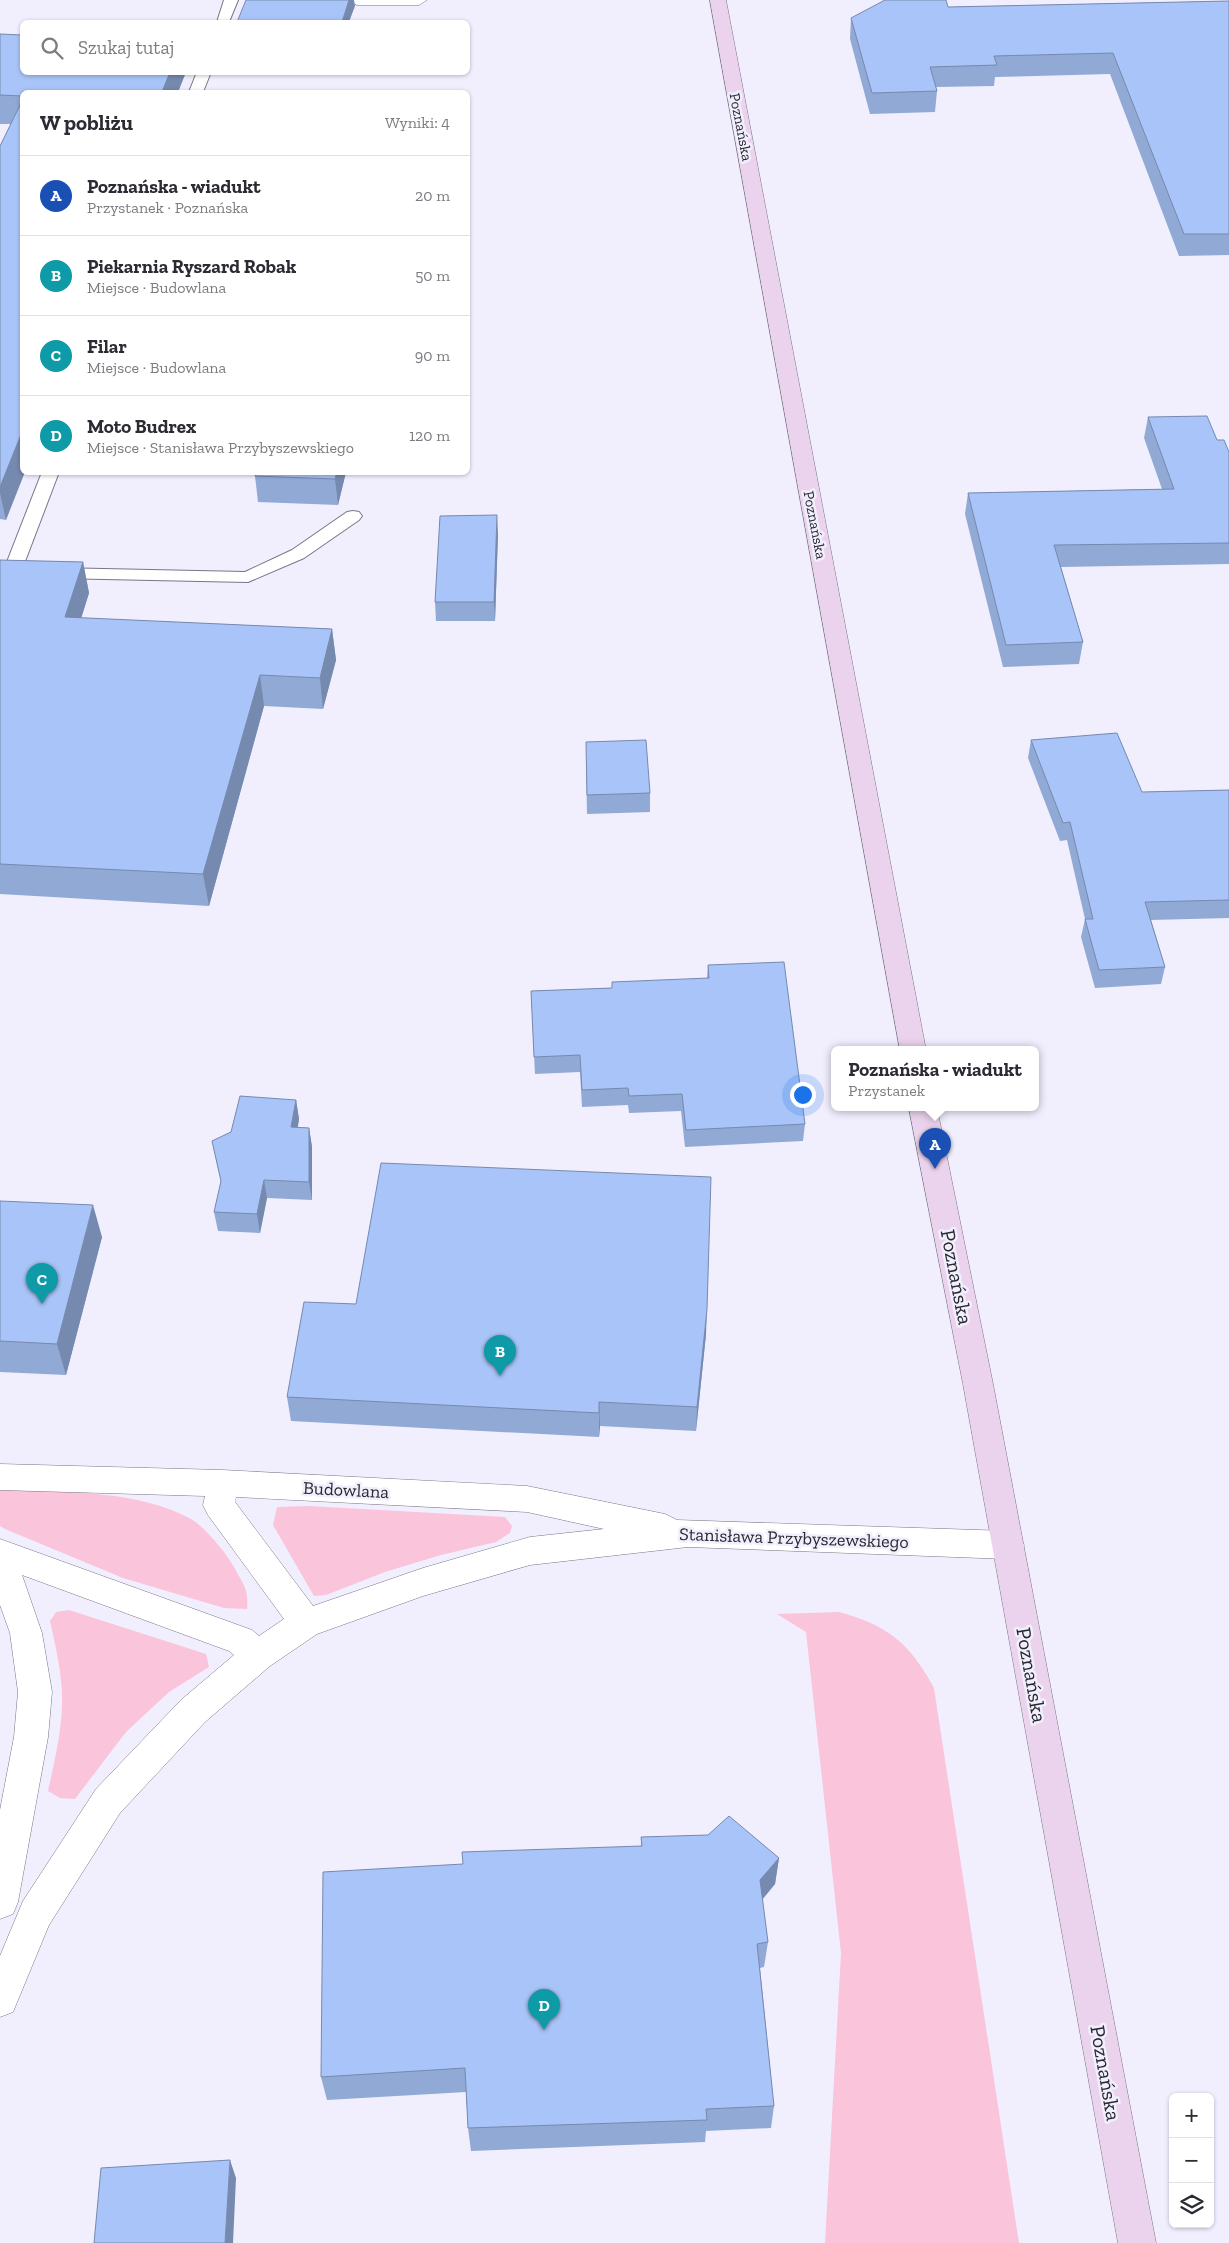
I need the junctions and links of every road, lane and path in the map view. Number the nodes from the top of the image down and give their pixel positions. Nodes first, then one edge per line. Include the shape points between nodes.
1 (231, 0) edge
2 (358, 0) edge
3 (419, 0) edge
4 (718, 0) edge
5 (224, 20) edge
6 (203, 75) edge
7 (197, 90) edge
8 (49, 475) edge
9 (353, 516) dead end
10 (6, 572) edge
11 (912, 1046) edge
12 (924, 1111) edge
13 (0, 1477) edge
14 (222, 1483) junction
15 (688, 1533) junction
16 (1008, 1545) junction
17 (0, 1553) edge
18 (0, 1558) edge
19 (306, 1623) junction
20 (258, 1655) junction
21 (0, 1902) edge
22 (0, 1999) edge
23 (1137, 2243) edge

1 - 5 lane
2 - 3 street
4 - 11 main road, Poznańska
6 - 7 lane
8 - 10 lane
9 - 10 lane via 298,554 248,577
12 - 16 main road, Poznańska
13 - 14 street, Budowlana
14 - 15 street, Budowlana via 527,1499
14 - 19 street via 219,1505
15 - 16 street, Stanisława Przybyszewskiego
15 - 19 street, Stanisława Przybyszewskiego via 530,1551 423,1582
16 - 23 main road, Poznańska
17 - 20 street via 240,1640
18 - 21 street via 26,1633 35,1692 31,1737
19 - 20 street, Stanisława Przybyszewskiego
20 - 22 street, Stanisława Przybyszewskiego via 193,1711 108,1800 36,1913

